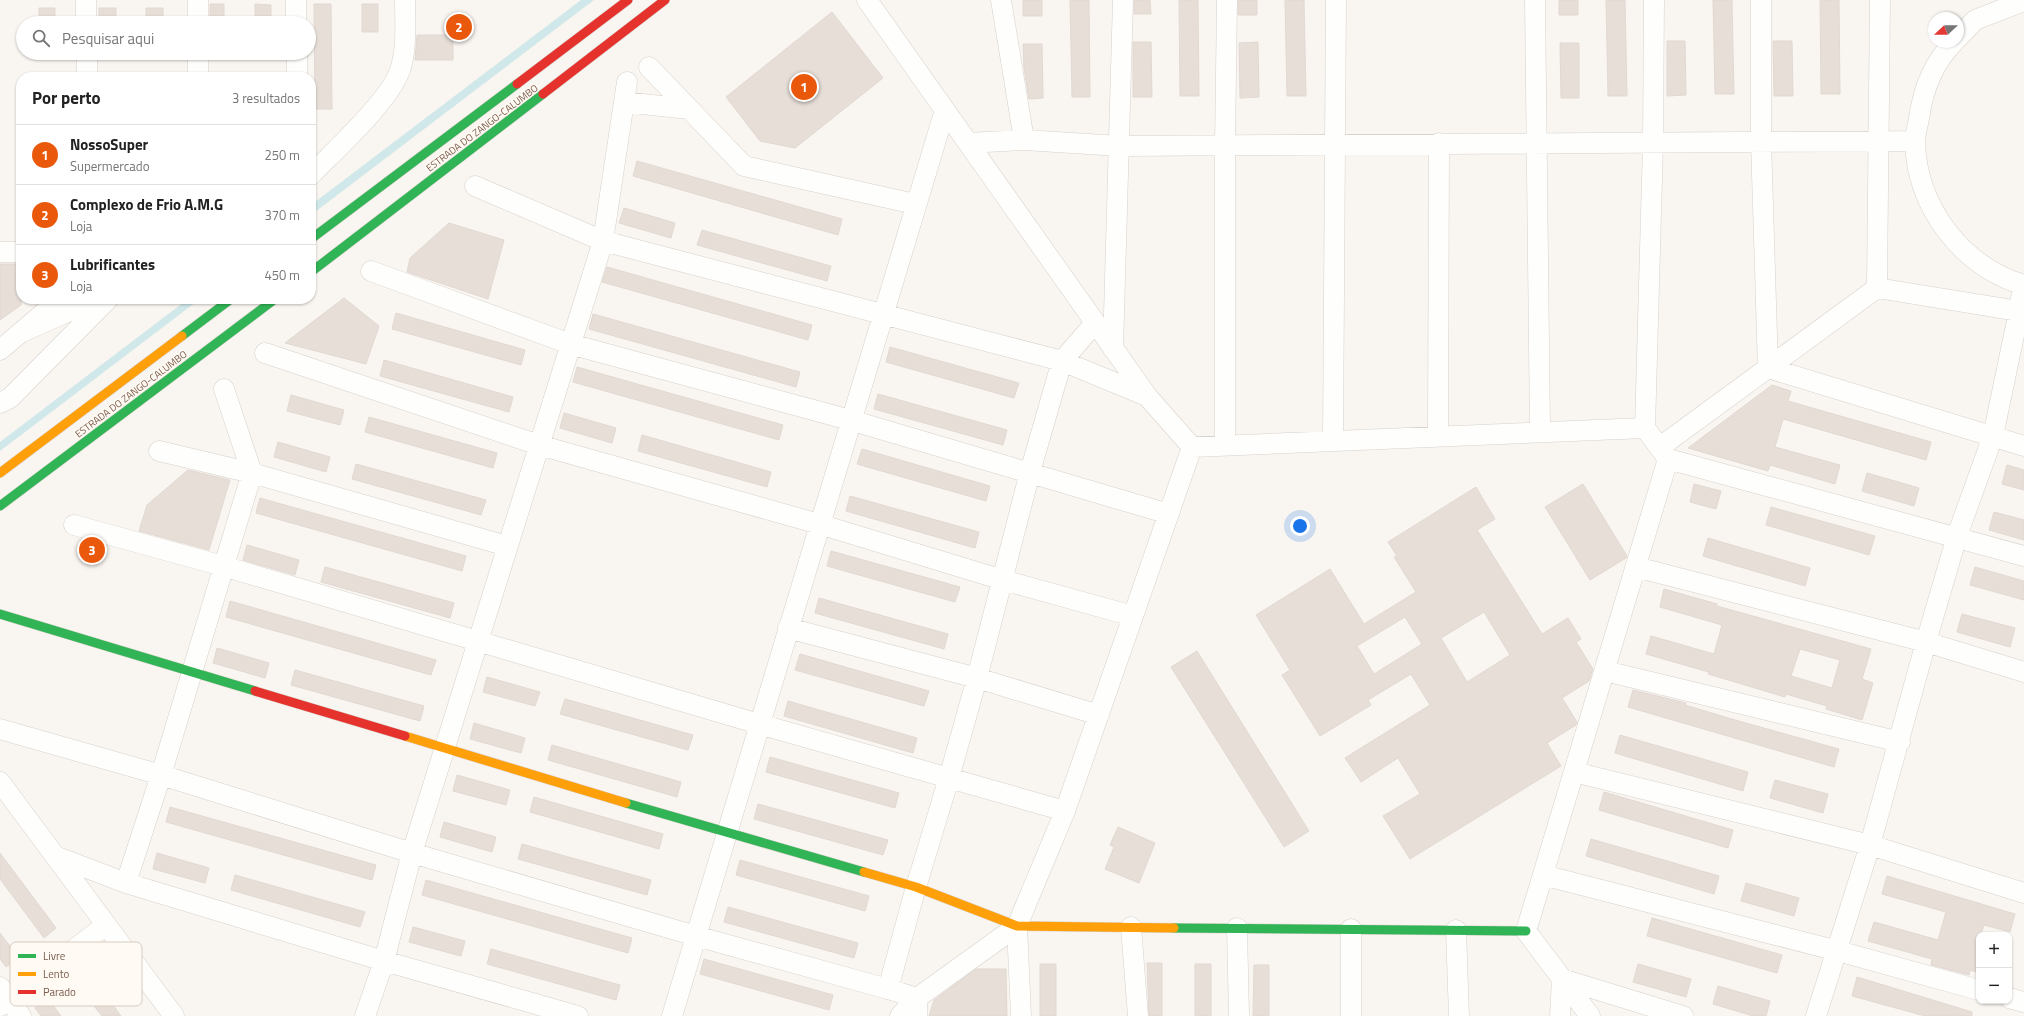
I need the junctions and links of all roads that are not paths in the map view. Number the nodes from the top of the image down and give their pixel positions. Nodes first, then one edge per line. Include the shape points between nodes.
1 (86, 0) edge
2 (198, 0) edge
3 (296, 0) edge
4 (405, 0) edge
5 (628, 0) edge
6 (665, 0) edge
7 (867, 0) edge
8 (1001, 0) edge
9 (1123, 0) edge
10 (1227, 0) edge
11 (1336, 0) edge
12 (1535, 0) edge
13 (1654, 0) edge
14 (1761, 0) edge
15 (1880, 0) edge
16 (2024, 1) edge
17 (86, 16) edge
18 (198, 16) edge
19 (296, 16) edge
20 (1964, 32) edge
21 (1948, 48) edge
22 (87, 60) edge
23 (198, 60) edge
24 (297, 60) edge
25 (649, 67) dead end
26 (87, 72) edge
27 (198, 72) edge
28 (297, 72) edge
29 (627, 82) dead end
30 (624, 102) junction
31 (689, 109) junction
32 (944, 110) junction
33 (1024, 140) junction
34 (1879, 140) junction
35 (1761, 141) junction
36 (1915, 141) junction
37 (1538, 142) junction
38 (968, 143) junction
39 (1439, 143) junction
40 (1653, 143) junction
41 (1333, 144) junction
42 (1225, 145) junction
43 (1120, 146) junction
44 (316, 170) edge
45 (475, 186) dead end
46 (915, 204) junction
47 (316, 235) edge
48 (603, 240) junction
49 (0, 252) edge
50 (16, 252) edge
51 (316, 268) edge
52 (371, 271) dead end
53 (2023, 285) edge
54 (1877, 288) junction
55 (54, 304) edge
56 (86, 304) edge
57 (103, 304) edge
58 (224, 304) edge
59 (268, 304) edge
60 (2022, 311) edge
61 (882, 315) junction
62 (1095, 323) junction
63 (22, 332) junction
64 (570, 344) junction
65 (1113, 349) junction
66 (0, 350) edge
67 (265, 353) dead end
68 (1062, 361) junction
69 (1768, 368) junction
70 (224, 389) dead end
71 (1147, 396) junction
72 (0, 403) edge
73 (850, 420) junction
74 (1645, 428) junction
75 (1540, 431) junction
76 (1438, 436) junction
77 (1993, 436) junction
78 (1333, 441) junction
79 (539, 445) junction
80 (1225, 446) junction
81 (2024, 446) edge
82 (1192, 447) junction
83 (159, 451) dead end
84 (1664, 453) junction
85 (1030, 472) junction
86 (0, 473) edge
87 (252, 473) junction
88 (0, 506) edge
89 (1168, 514) junction
90 (819, 524) junction
91 (74, 525) dead end
92 (1957, 536) junction
93 (507, 546) junction
94 (2024, 556) edge
95 (224, 566) junction
96 (1636, 567) junction
97 (1003, 580) junction
98 (0, 614) edge
99 (1133, 616) junction
100 (788, 628) junction
101 (478, 642) junction
102 (1926, 642) junction
103 (1605, 671) junction
104 (192, 672) junction
105 (2024, 672) edge
106 (977, 678) junction
107 (1099, 715) junction
108 (759, 724) junction
109 (0, 730) edge
110 (1900, 742) junction
111 (444, 748) junction
112 (1574, 772) junction
113 (161, 775) junction
114 (949, 778) junction
115 (0, 782) edge
116 (1065, 811) junction
117 (727, 833) junction
118 (1870, 844) junction
119 (412, 853) junction
120 (55, 856) junction
121 (1543, 875) junction
122 (126, 883) junction
123 (916, 887) junction
124 (2024, 893) edge
125 (106, 925) junction
126 (1017, 926) junction
127 (1131, 927) junction
128 (1237, 928) junction
129 (1351, 929) junction
130 (1456, 930) junction
131 (1526, 931) junction
132 (696, 936) junction
133 (82, 942) edge
134 (119, 942) edge
135 (1838, 951) junction
136 (384, 961) junction
137 (142, 973) edge
138 (1562, 979) junction
139 (888, 989) junction
140 (1976, 989) edge
141 (3, 997) edge
142 (2012, 999) edge
143 (2024, 1002) edge
144 (10, 1004) edge
145 (12, 1006) edge
146 (917, 1007) edge
147 (21, 1016) edge
148 (174, 1016) edge
149 (365, 1016) edge
150 (578, 1016) edge
151 (672, 1016) edge
152 (900, 1016) edge
153 (1020, 1016) edge
154 (1138, 1016) edge
155 (1239, 1016) edge
156 (1351, 1016) edge
157 (1459, 1016) edge
158 (1560, 1016) edge
159 (1590, 1016) edge
160 (1683, 1016) edge
161 (1816, 1016) edge

1 - 17 street
2 - 18 street
3 - 19 street
4 - 44 street via 405,50 401,69 376,108
5 - 47 street, ESTRADA DO ZANGO-CALUMBO
6 - 51 street, ESTRADA DO ZANGO-CALUMBO
7 - 32 street
8 - 33 street
9 - 43 street
10 - 42 street
11 - 41 street
12 - 37 street
13 - 40 street
14 - 35 street
15 - 34 street
16 - 20 street via 1976,20
21 - 36 street via 1922,95
22 - 26 street
23 - 27 street
24 - 28 street
25 - 31 street
29 - 30 street
30 - 31 street
30 - 48 street
31 - 46 street via 744,166
32 - 38 street
32 - 46 street
33 - 38 street
33 - 43 street
34 - 35 street
34 - 36 street
34 - 54 street
35 - 40 street
35 - 69 street
36 - 53 street via 1920,179 1939,221 1958,245 1988,269
37 - 39 street
37 - 40 street
37 - 75 street
38 - 62 street
39 - 41 street
39 - 76 street
40 - 74 street
41 - 42 street
41 - 78 street
42 - 43 street
42 - 80 street
43 - 65 street
45 - 48 street
46 - 61 street
48 - 61 street
48 - 64 street
49 - 50 street
52 - 64 street
53 - 60 street
54 - 60 street
54 - 69 street
55 - 63 street
56 - 63 street
57 - 72 street via 10,398
58 - 86 street, ESTRADA DO ZANGO-CALUMBO
59 - 88 street, ESTRADA DO ZANGO-CALUMBO
60 - 77 street
61 - 68 street
61 - 73 street
62 - 65 street
62 - 68 street
63 - 66 street
64 - 73 street
64 - 79 street
65 - 71 street
67 - 79 street
68 - 71 street
68 - 85 street
69 - 77 street
69 - 84 street
70 - 87 street
71 - 82 street
73 - 85 street
73 - 90 street
74 - 75 street
74 - 84 street
75 - 76 street
76 - 78 street
77 - 81 street
77 - 92 street
78 - 80 street
79 - 90 street
79 - 93 street
80 - 82 street
82 - 89 street
83 - 87 street
84 - 92 street
84 - 96 street
85 - 89 street
85 - 97 street
87 - 93 street
87 - 95 street
89 - 99 street
90 - 97 street
90 - 100 street
91 - 95 street
92 - 94 street
92 - 102 street
93 - 101 street
95 - 101 street
95 - 104 street
96 - 102 street
96 - 103 street
97 - 99 street
97 - 106 street
98 - 104 street
99 - 107 street
100 - 106 street
100 - 108 street
101 - 108 street
101 - 111 street
102 - 105 street
102 - 110 street
103 - 110 street
103 - 112 street
104 - 111 street
104 - 113 street
106 - 107 street
106 - 114 street
107 - 116 street
108 - 114 street
108 - 117 street
109 - 113 street
110 - 118 street
111 - 117 street
111 - 119 street
112 - 118 street
112 - 121 street
113 - 119 street
113 - 122 street
114 - 116 street
114 - 123 street
115 - 120 street
116 - 126 street
117 - 123 street
117 - 132 street
118 - 124 street
118 - 135 street
119 - 132 street
119 - 136 street
120 - 122 street
120 - 125 street
121 - 131 street
121 - 135 street
122 - 136 street
123 - 126 street
123 - 139 street
125 - 133 street
125 - 134 street
126 - 127 street
126 - 146 street
126 - 153 street
127 - 128 street
127 - 154 street
128 - 129 street
128 - 155 street
129 - 130 street
129 - 156 street
130 - 131 street
130 - 157 street
131 - 138 street
132 - 139 street
132 - 151 street
135 - 140 street
135 - 161 street
136 - 149 street
136 - 150 street
137 - 148 street
138 - 158 street
138 - 159 street
138 - 160 street
139 - 146 street
141 - 144 street
142 - 143 street
145 - 147 street
146 - 152 street

